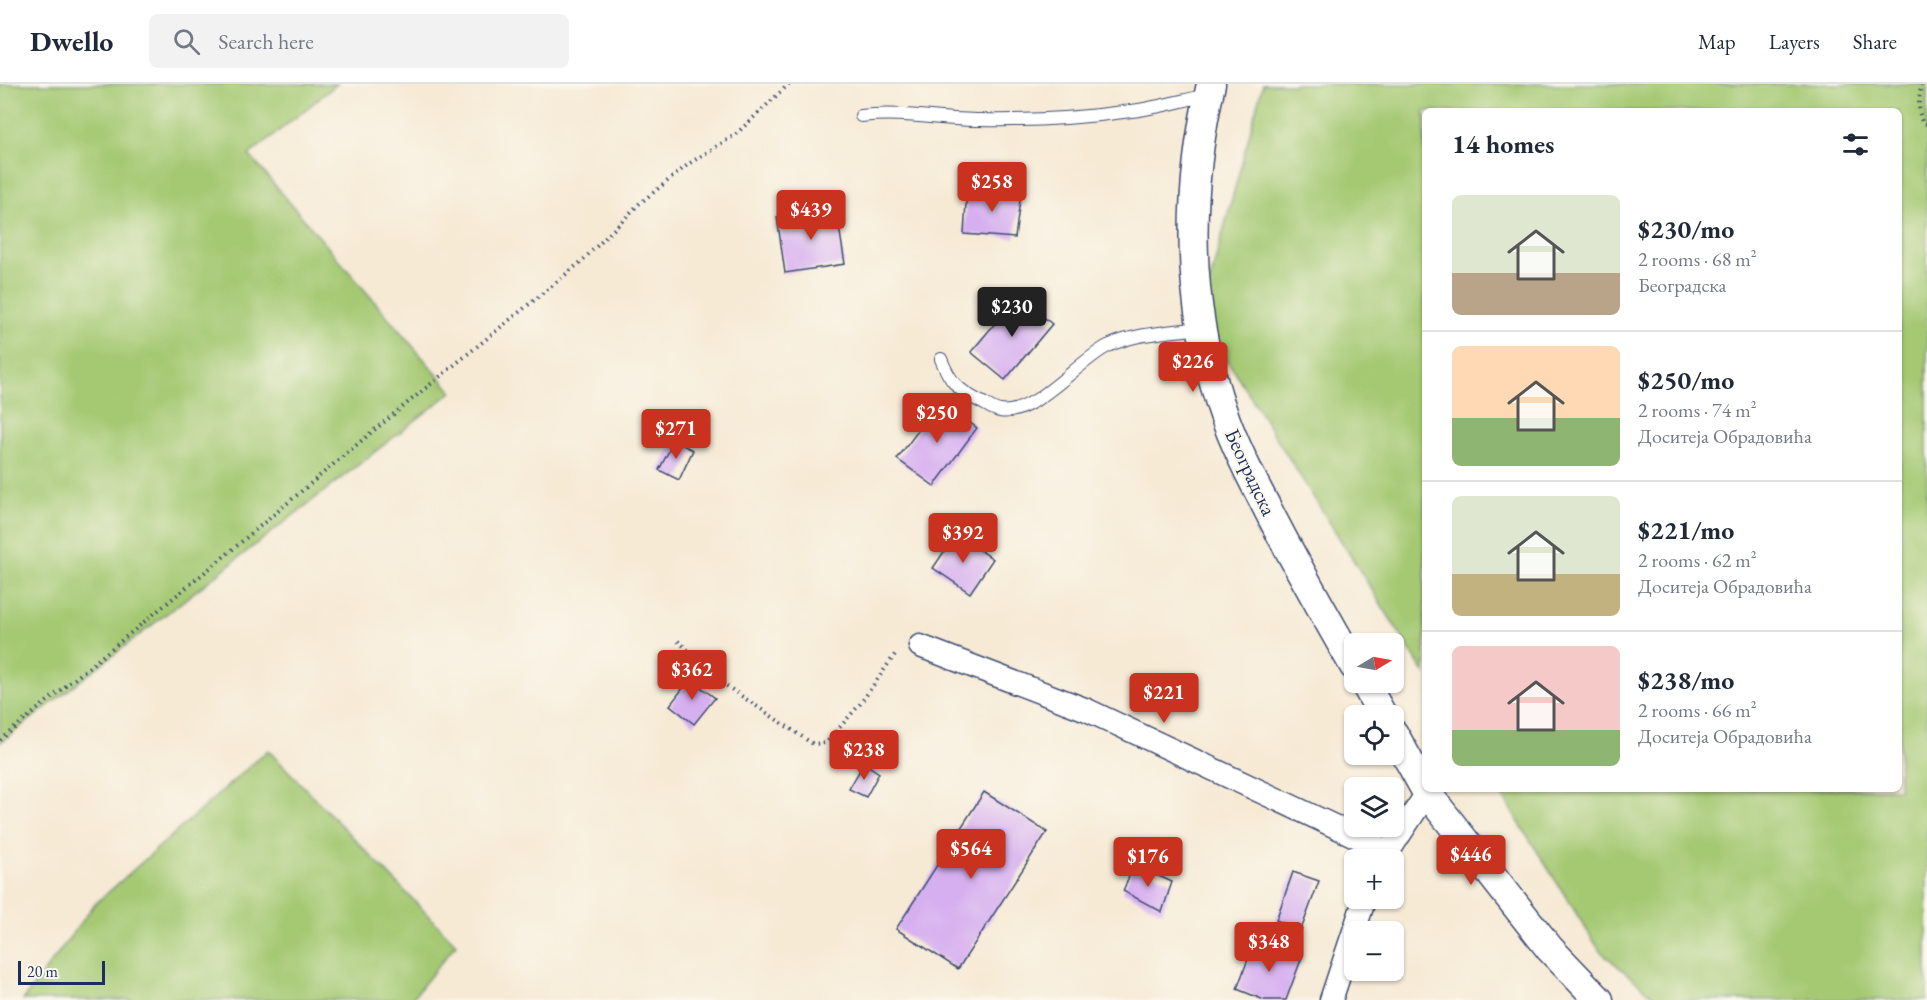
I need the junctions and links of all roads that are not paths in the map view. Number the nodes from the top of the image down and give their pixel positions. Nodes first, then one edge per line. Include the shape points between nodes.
1 (1210, 90) edge
2 (861, 116) dead end
3 (1202, 328) junction
4 (941, 359) dead end
5 (920, 646) road end
6 (1344, 648) edge
7 (1404, 752) edge
8 (1422, 786) edge
9 (1426, 793) joint
10 (1373, 849) edge
11 (1389, 849) edge
12 (1361, 909) edge
13 (1331, 1000) edge
14 (1599, 1000) edge

1 - 2 lane via 1134,111 1069,117 979,120
1 - 3 street, Београдска via 1192,231
3 - 4 lane via 1128,338 1105,347 1055,386 1014,411 999,411 961,391 947,375
3 - 6 street, Београдска via 1220,404 1240,456
5 - 10 street via 1087,710
7 - 8 street
9 - 11 street
9 - 14 street via 1550,949
12 - 13 street

